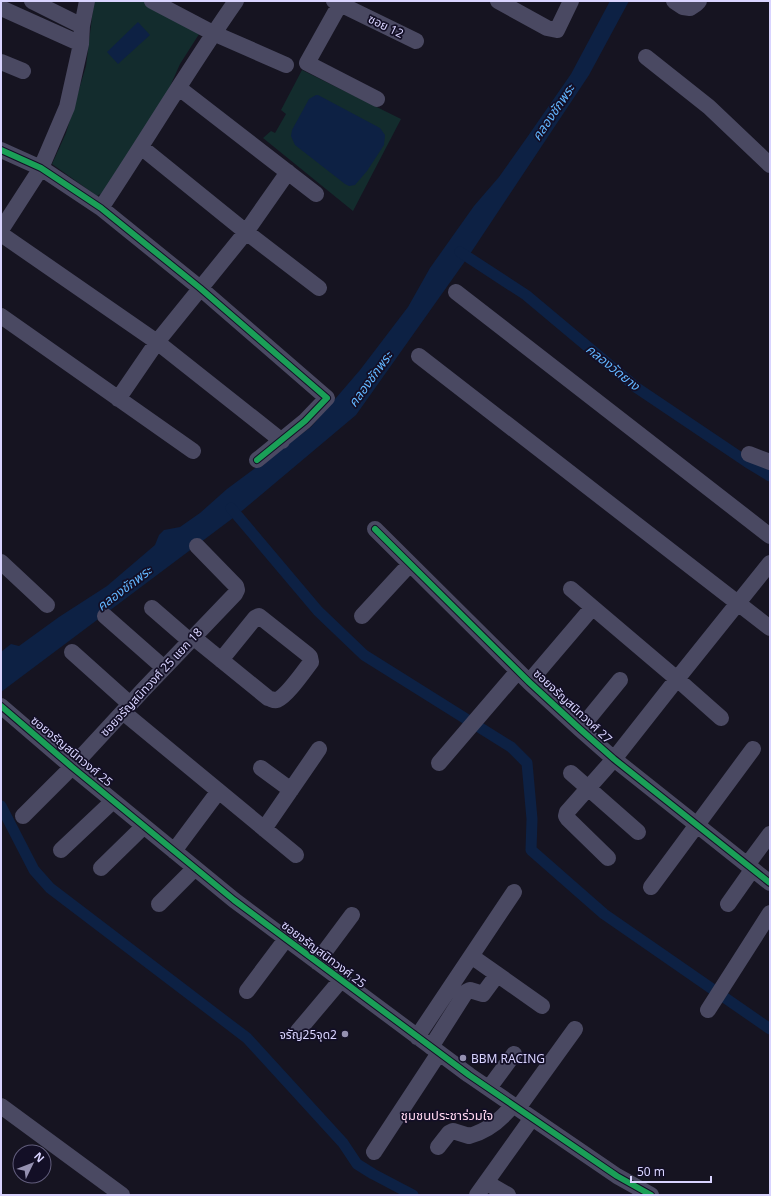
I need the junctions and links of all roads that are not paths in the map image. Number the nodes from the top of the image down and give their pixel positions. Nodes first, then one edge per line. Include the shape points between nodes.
1 (32, 1) edge
2 (87, 1) edge
3 (152, 1) edge
4 (236, 1) edge
5 (498, 1) edge
6 (571, 1) edge
7 (674, 1) edge
8 (699, 1) edge
9 (337, 2) edge
10 (1, 8) edge
11 (82, 26) junction
12 (213, 33) junction
13 (416, 41) dead end
14 (81, 44) junction
15 (646, 57) dead end
16 (1, 62) edge
17 (286, 65) dead end
18 (23, 71) dead end
19 (179, 88) junction
20 (377, 99) dead end
21 (142, 147) junction
22 (1, 150) edge
23 (770, 165) edge
24 (41, 168) junction
25 (288, 172) junction
26 (316, 194) dead end
27 (102, 208) junction
28 (1, 230) edge
29 (246, 232) junction
30 (1, 234) edge
31 (200, 288) junction
32 (319, 288) dead end
33 (456, 292) dead end
34 (1, 316) edge
35 (157, 342) junction
36 (419, 356) dead end
37 (118, 399) junction
38 (282, 441) junction
39 (193, 451) dead end
40 (749, 454) dead end
41 (257, 460) dead end
42 (770, 462) edge
43 (375, 530) dead end
44 (770, 536) edge
45 (197, 546) dead end
46 (1, 562) edge
47 (770, 563) edge
48 (410, 564) junction
49 (571, 589) dead end
50 (738, 603) junction
51 (47, 605) dead end
52 (152, 608) dead end
53 (592, 608) junction
54 (105, 616) dead end
55 (362, 616) dead end
56 (770, 628) edge
57 (191, 639) junction
58 (72, 652) dead end
59 (221, 660) junction
60 (164, 668) junction
61 (524, 676) junction
62 (677, 679) junction
63 (620, 680) dead end
64 (1, 706) edge
65 (126, 708) junction
66 (721, 718) dead end
67 (580, 729) junction
68 (319, 749) dead end
69 (753, 749) dead end
70 (614, 759) junction
71 (439, 763) dead end
72 (72, 768) junction
73 (261, 768) dead end
74 (571, 773) dead end
75 (589, 788) junction
76 (291, 790) junction
77 (218, 792) junction
78 (113, 800) junction
79 (23, 816) dead end
80 (144, 826) junction
81 (697, 826) junction
82 (264, 829) junction
83 (638, 832) dead end
84 (770, 834) edge
85 (61, 850) dead end
86 (174, 851) junction
87 (296, 855) dead end
88 (608, 858) dead end
89 (101, 868) dead end
90 (195, 868) junction
91 (750, 868) junction
92 (770, 883) edge
93 (651, 887) dead end
94 (514, 892) dead end
95 (158, 904) dead end
96 (728, 904) dead end
97 (770, 913) edge
98 (352, 915) dead end
99 (286, 939) junction
100 (474, 958) dead end
101 (317, 962) junction
102 (498, 975) junction
103 (341, 980) junction
104 (247, 991) dead end
105 (542, 1006) dead end
106 (708, 1010) dead end
107 (575, 1029) dead end
108 (298, 1031) dead end
109 (417, 1037) junction
110 (435, 1050) junction
111 (514, 1054) dead end
112 (489, 1088) junction
113 (1, 1106) edge
114 (515, 1106) junction
115 (532, 1118) junction
116 (438, 1147) dead end
117 (374, 1152) dead end
118 (482, 1189) edge
119 (649, 1194) edge
120 (122, 1195) edge
121 (508, 1195) edge

1 - 11 street
2 - 11 street
3 - 12 street
4 - 12 street
5 - 6 street via 547,28 557,30
7 - 8 street via 690,8
9 - 13 street, ซอย 12
9 - 20 street via 307,63
10 - 14 street
11 - 14 street
12 - 17 street
12 - 19 street
14 - 24 street via 67,107
15 - 23 street via 709,107
16 - 18 street
19 - 21 street
19 - 25 street
21 - 27 street
21 - 29 street
22 - 24 street
24 - 27 street
24 - 28 street
25 - 26 street
25 - 29 street
27 - 31 street
29 - 31 street
29 - 32 street
30 - 35 street
31 - 35 street
31 - 38 street via 327,398
33 - 44 street
34 - 37 street
35 - 37 street
35 - 38 street
36 - 50 street
37 - 39 street
38 - 41 street
40 - 42 street
43 - 48 street, ซอยจรัญสนิทวงศ์ 27
45 - 57 street, ซอยจรัญสนิทวงศ์ 25 แยก 18 via 237,590
46 - 51 street
47 - 50 street
48 - 55 street
48 - 61 street, ซอยจรัญสนิทวงศ์ 27
49 - 53 street
50 - 56 street
50 - 62 street
52 - 57 street
53 - 61 street
53 - 62 street
54 - 60 street
57 - 59 street
57 - 60 street, ซอยจรัญสนิทวงศ์ 25 แยก 18
58 - 65 street
59 - 59 street via 254,618 259,616 307,654 311,662 294,685 279,699 274,700 268,698
60 - 65 street, ซอยจรัญสนิทวงศ์ 25 แยก 18
61 - 67 street, ซอยจรัญสนิทวงศ์ 27
61 - 71 street via 480,716
62 - 66 street
62 - 70 street
63 - 67 street
64 - 72 street, ซอยจรัญสนิทวงศ์ 25
65 - 72 street, ซอยจรัญสนิทวงศ์ 25 แยก 18
65 - 77 street
67 - 70 street, ซอยจรัญสนิทวงศ์ 27
68 - 76 street
69 - 81 street
70 - 75 street
70 - 81 street, ซอยจรัญสนิทวงศ์ 27
72 - 78 street, ซอยจรัญสนิทวงศ์ 25
72 - 79 street, ซอยจรัญสนิทวงศ์ 25 แยก 18
73 - 76 street
74 - 75 street
75 - 83 street
75 - 88 street via 566,816
76 - 82 street
77 - 82 street
77 - 86 street
78 - 80 street, ซอยจรัญสนิทวงศ์ 25
78 - 85 street
80 - 86 street, ซอยจรัญสนิทวงศ์ 25
80 - 89 street
81 - 91 street, ซอยจรัญสนิทวงศ์ 27
81 - 93 street
82 - 87 street
84 - 91 street
86 - 90 street, ซอยจรัญสนิทวงศ์ 25
90 - 95 street
90 - 99 street, ซอยจรัญสนิทวงศ์ 25
91 - 92 street, ซอยจรัญสนิทวงศ์ 27
91 - 96 street
94 - 109 street
97 - 106 street
98 - 101 street
99 - 101 street, ซอยจรัญสนิทวงศ์ 25
99 - 104 street
100 - 102 street
101 - 103 street, ซอยจรัญสนิทวงศ์ 25
102 - 105 street
102 - 110 street via 483,994 470,990 466,992
103 - 108 street
103 - 109 street, ซอยจรัญสนิทวงศ์ 25
107 - 114 street
109 - 110 street, ซอยจรัญสนิทวงศ์ 25
110 - 112 street, ซอยจรัญสนิทวงศ์ 25
110 - 117 street
111 - 112 street
112 - 114 street, ซอยจรัญสนิทวงศ์ 25
113 - 120 street
114 - 115 street, ซอยจรัญสนิทวงศ์ 25
114 - 116 street via 490,1128 469,1136 453,1131
115 - 118 street
115 - 119 street, ซอยจรัญสนิทวงศ์ 25 via 617,1176
118 - 121 street

